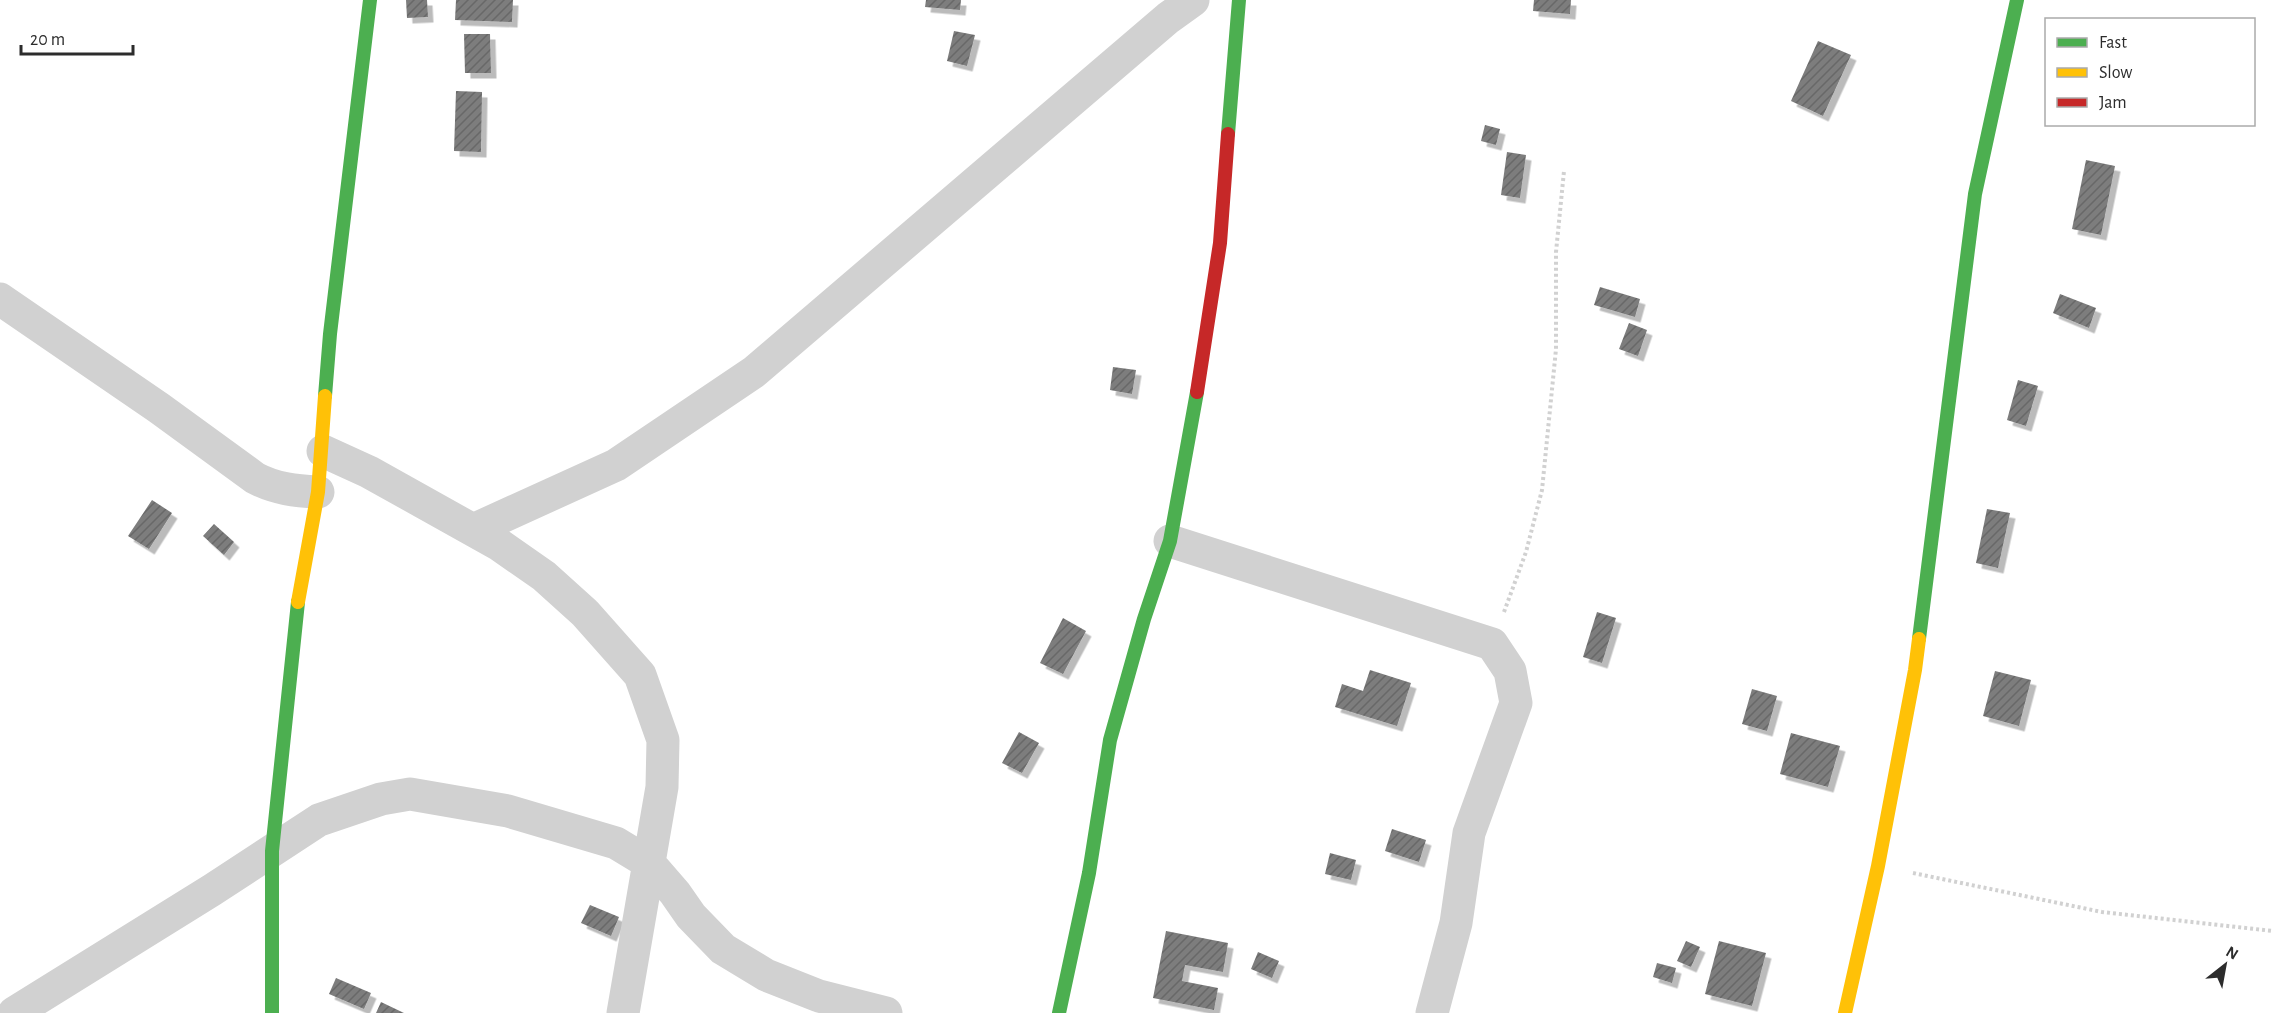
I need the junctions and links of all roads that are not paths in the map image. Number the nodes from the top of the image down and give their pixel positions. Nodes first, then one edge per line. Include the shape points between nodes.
1 (370, 0) edge
2 (1193, 0) edge
3 (1239, 0) edge
4 (2017, 0) edge
5 (0, 299) edge
6 (323, 451) junction
7 (318, 492) junction
8 (473, 530) junction
9 (1170, 541) junction
10 (272, 851) junction
11 (649, 863) junction
12 (14, 1013) edge
13 (272, 1013) edge
14 (623, 1013) edge
15 (886, 1013) edge
16 (1059, 1013) edge
17 (1432, 1013) edge
18 (1845, 1013) edge

1 - 6 street via 330,333
2 - 8 street via 754,372 616,465
3 - 9 street via 1220,243
4 - 18 street via 1975,194 1915,670
5 - 7 street via 255,478 289,490
6 - 7 street
6 - 8 street
7 - 10 street via 298,605
8 - 11 street via 544,576 585,613 640,675 663,740 662,787
9 - 16 street via 1110,740 1089,873
9 - 17 street via 1492,644 1510,671 1516,703 1469,834 1456,923
10 - 11 street via 319,820 381,799 410,794 508,811 616,843
10 - 12 street
10 - 13 street
11 - 14 street
11 - 15 street via 723,949 766,975 819,996

